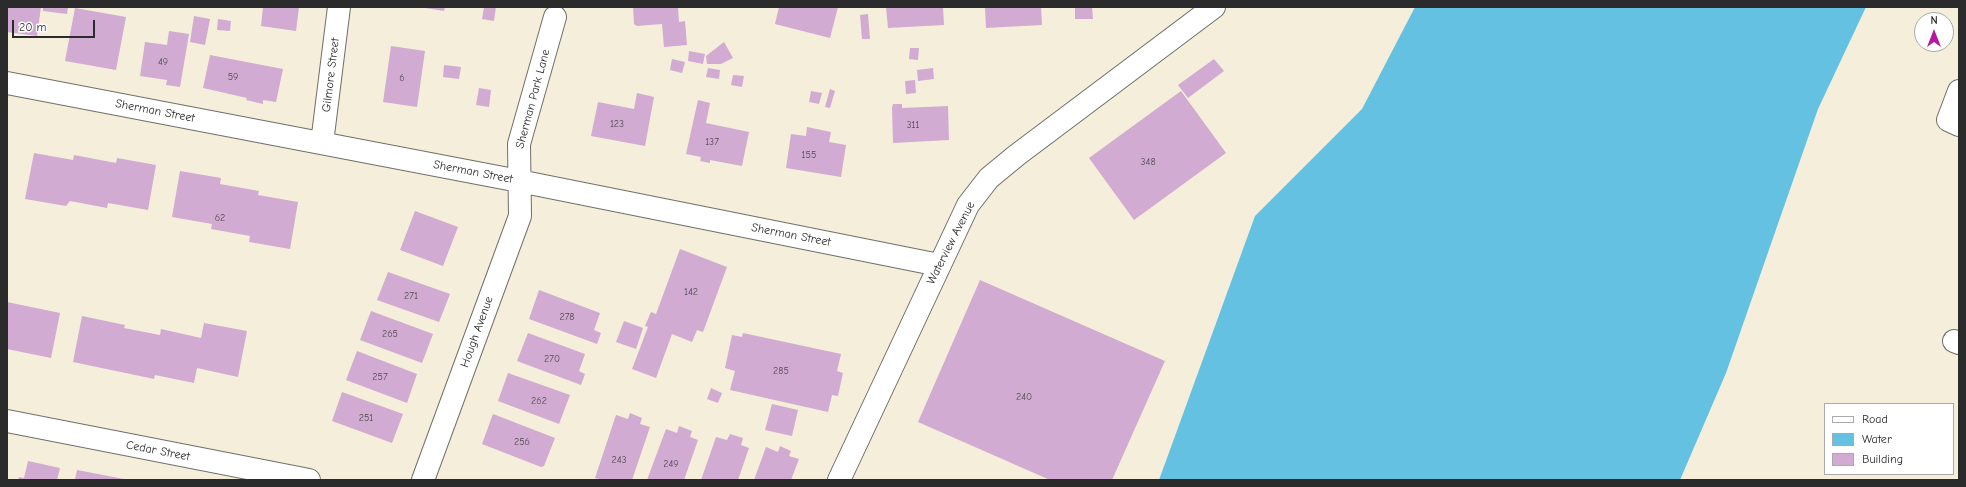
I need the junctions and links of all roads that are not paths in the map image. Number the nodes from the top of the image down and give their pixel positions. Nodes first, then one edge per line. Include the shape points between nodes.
1 (339, 7) edge
2 (1214, 7) edge
3 (555, 17) dead end
4 (7, 83) edge
5 (1959, 91) edge
6 (1959, 125) edge
7 (322, 143) junction
8 (518, 181) junction
9 (938, 265) junction
10 (7, 421) edge
11 (309, 480) edge
12 (423, 480) edge
13 (839, 480) edge

1 - 7 street, Gilmore Street
2 - 9 street, Waterview Avenue via 989,178 968,205
3 - 8 street, Sherman Park Lane via 518,144
4 - 7 street, Sherman Street
5 - 6 street via 1948,120
7 - 8 street, Sherman Street
8 - 9 street, Sherman Street
8 - 12 street, Hough Avenue via 520,216
9 - 13 street, Waterview Avenue
10 - 11 street, Cedar Street

